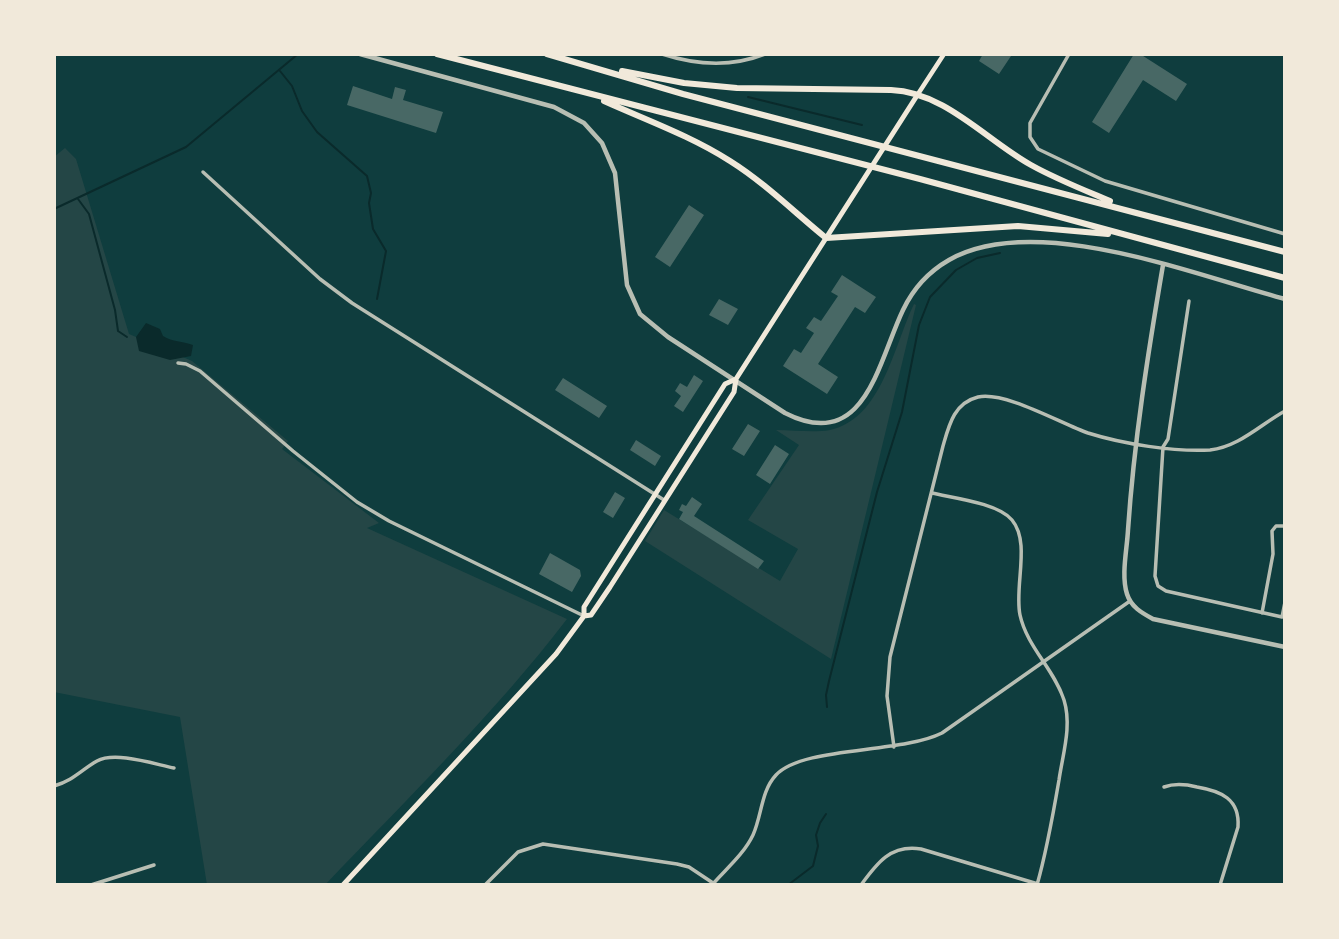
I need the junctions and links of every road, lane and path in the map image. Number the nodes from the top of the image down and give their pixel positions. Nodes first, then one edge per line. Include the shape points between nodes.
1 (360, 54) edge
2 (438, 54) edge
3 (547, 54) edge
4 (662, 54) edge
5 (765, 54) edge
6 (944, 54) edge
7 (1069, 54) edge
8 (593, 66) junction
9 (918, 94) junction
10 (589, 95) junction
11 (203, 172) dead end
12 (1126, 209) junction
13 (1285, 233) edge
14 (1124, 235) junction
15 (826, 238) junction
16 (1285, 252) edge
17 (1163, 265) junction
18 (1285, 278) edge
19 (1285, 299) edge
20 (1189, 301) dead end
21 (178, 363) dead end
22 (736, 379) junction
23 (1285, 411) edge
24 (1136, 443) junction
25 (1163, 447) junction
26 (932, 493) junction
27 (656, 494) junction
28 (664, 500) junction
29 (1285, 526) edge
30 (1130, 601) junction
31 (1285, 602) edge
32 (1262, 613) junction
33 (584, 616) junction
34 (1285, 647) edge
35 (1043, 662) junction
36 (894, 747) junction
37 (174, 768) dead end
38 (54, 786) edge
39 (1164, 787) dead end
40 (153, 865) dead end
41 (714, 884) edge
42 (90, 885) edge
43 (343, 885) edge
44 (485, 885) edge
45 (862, 885) edge
46 (1037, 885) edge
47 (1220, 885) edge

1 - 22 street via 554,107 584,123 602,143 615,173 627,285 636,308 668,337
2 - 10 highway
3 - 8 highway
4 - 5 street via 729,64
6 - 9 main road
7 - 13 street via 1030,124 1030,137 1038,149 1105,181
8 - 9 highway via 700,85
8 - 12 highway via 683,94
9 - 12 highway via 1031,165
9 - 15 main road
10 - 14 highway
10 - 15 highway via 729,160
11 - 27 street via 352,303
12 - 16 highway
14 - 15 highway via 1018,226
14 - 18 highway
15 - 22 main road
17 - 19 street
17 - 22 street via 1051,243 1008,243 964,253 920,283 903,310 867,396 852,412 833,421 797,419
17 - 24 street
20 - 25 street via 1168,439
21 - 33 street via 200,371 357,502
22 - 27 main road via 725,384
22 - 28 main road via 734,392
23 - 25 street via 1231,444 1212,450
24 - 25 street
24 - 26 street via 1091,434 1006,399 976,397 951,419
24 - 30 street via 1125,577
25 - 32 street via 1158,586
26 - 35 street via 993,508 1014,523 1021,541 1020,614
26 - 36 street via 890,657 887,696
27 - 28 street
27 - 33 main road via 584,607
28 - 33 main road via 591,615
29 - 32 street via 1272,531 1273,554
30 - 34 street via 1153,619
30 - 35 street
31 - 32 street via 1282,617
33 - 43 main road via 553,658
35 - 36 street via 942,733
35 - 46 street via 1064,701 1067,732
36 - 41 street via 802,760 784,767 768,788 747,846
37 - 38 street via 109,757
39 - 47 street via 1182,784 1212,790 1235,805 1238,827
40 - 42 street
41 - 44 street via 677,864 543,844 518,852
45 - 46 street via 883,857 911,848

